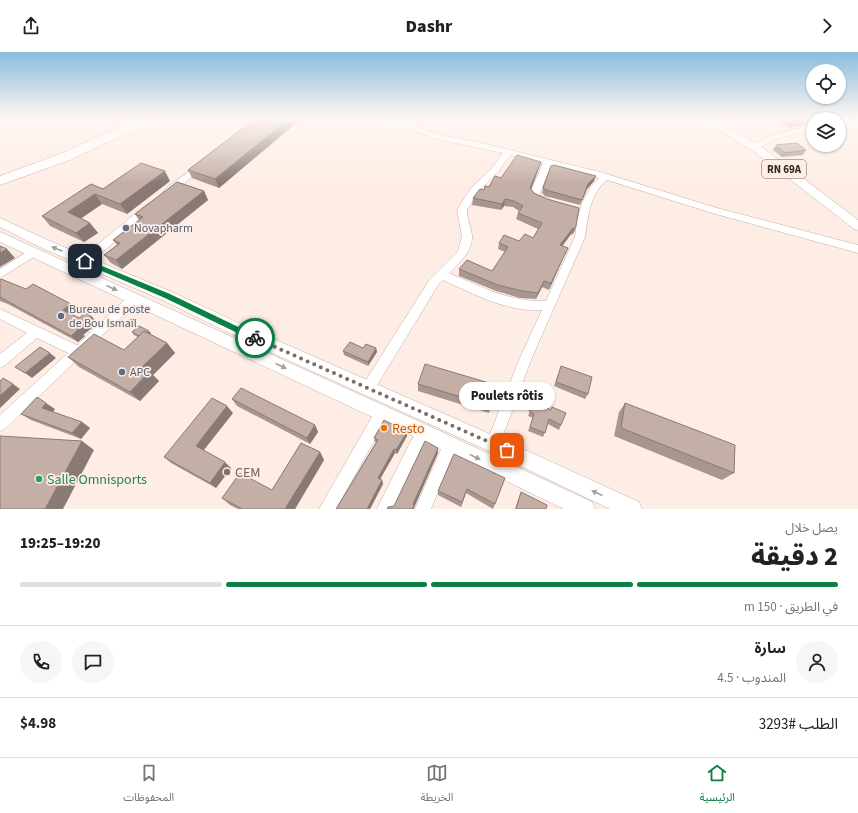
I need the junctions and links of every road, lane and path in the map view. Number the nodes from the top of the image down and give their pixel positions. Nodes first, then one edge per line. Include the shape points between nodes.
1 (86, 140) edge
2 (101, 140) edge
3 (455, 140) edge
4 (741, 140) edge
5 (767, 140) edge
6 (753, 147) junction
7 (508, 152) junction
8 (212, 157) edge
9 (548, 162) junction
10 (0, 173) edge
11 (606, 177) junction
12 (0, 181) edge
13 (557, 203) edge
14 (0, 222) edge
15 (858, 226) edge
16 (0, 237) edge
17 (858, 249) edge
18 (33, 252) junction
19 (85, 261) junction
20 (0, 274) edge
21 (441, 274) junction
22 (134, 298) junction
23 (549, 305) junction
24 (0, 314) edge
25 (37, 331) junction
26 (78, 352) junction
27 (0, 362) edge
28 (368, 388) junction
29 (382, 413) junction
30 (0, 424) edge
31 (423, 432) junction
32 (492, 444) junction
33 (450, 445) junction
34 (566, 505) edge
35 (327, 509) edge
36 (385, 509) edge
37 (423, 509) edge
38 (585, 509) edge
39 (632, 509) edge

1 - 10 highway
2 - 12 highway via 65,157
3 - 7 street
4 - 6 main road, RN 69A
5 - 6 street
6 - 15 main road, RN 69A
7 - 9 street
7 - 21 street via 495,170 474,190 462,210 467,236 465,247
8 - 19 street
9 - 11 street
9 - 13 street via 535,195
11 - 17 street via 715,212
11 - 23 street via 594,187 582,210 580,237
19 -> 14 main road
16 - 18 main road
18 - 20 street
18 -> 22 main road
19 - 28 main road
21 - 23 street via 508,303
21 - 28 street
22 - 26 street
22 -> 29 main road
23 - 32 street
24 - 25 street
25 - 26 street
25 - 27 street
26 - 30 street
28 - 32 main road
29 - 31 main road
29 - 35 street
31 - 33 main road
31 - 36 street
39 -> 32 main road
33 -> 34 main road
33 - 37 street
34 - 38 main road

